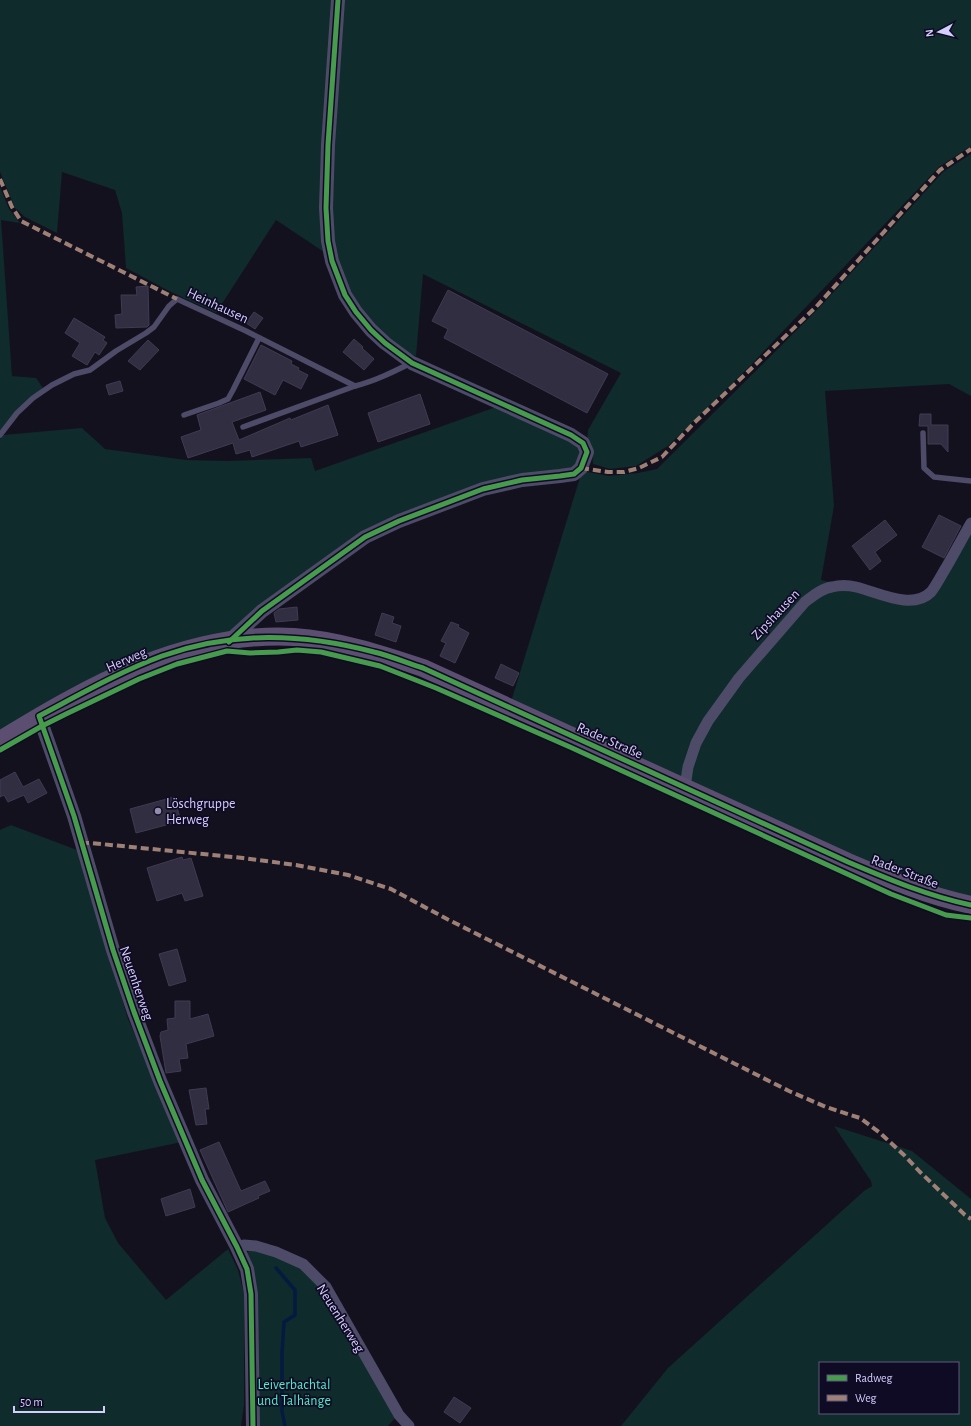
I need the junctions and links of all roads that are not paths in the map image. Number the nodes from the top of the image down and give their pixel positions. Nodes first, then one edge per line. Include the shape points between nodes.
1 (338, 0) edge
2 (259, 338) junction
3 (412, 363) junction
4 (355, 386) junction
5 (184, 415) dead end
6 (243, 427) dead end
7 (923, 433) dead end
8 (0, 435) edge
9 (971, 482) edge
10 (971, 523) edge
11 (230, 640) junction
12 (39, 716) junction
13 (0, 740) edge
14 (685, 787) junction
15 (971, 905) edge
16 (237, 1247) junction
17 (254, 1426) edge
18 (409, 1426) edge

1 - 3 street via 328,144 328,241 345,295 356,312 385,343
2 - 4 lane, Heinhausen
2 - 5 lane via 228,398
2 - 8 lane, Heinhausen via 177,299 146,334 90,370 74,374 33,398
3 - 4 lane
3 - 11 street via 577,439 583,443 587,452 581,468 574,474 522,480 483,489 399,520 365,537 262,611
4 - 6 lane
7 - 9 lane via 924,468 934,477
10 - 14 street, Zipshausen via 931,592 922,598 910,601 842,586 830,587 805,602 739,678 708,720 696,743
11 - 12 main road, Herweg via 162,656 103,682
11 - 14 main road, Rader Straße via 293,637 376,652 423,668
12 - 13 main road, Herweg
12 - 16 street, Neuenherweg via 74,816 134,1012 202,1180
14 - 15 main road, Rader Straße via 895,882 931,895
16 - 17 street via 246,1270 251,1294
16 - 18 street, Neuenherweg via 256,1246 276,1252 302,1264 326,1287 398,1415

